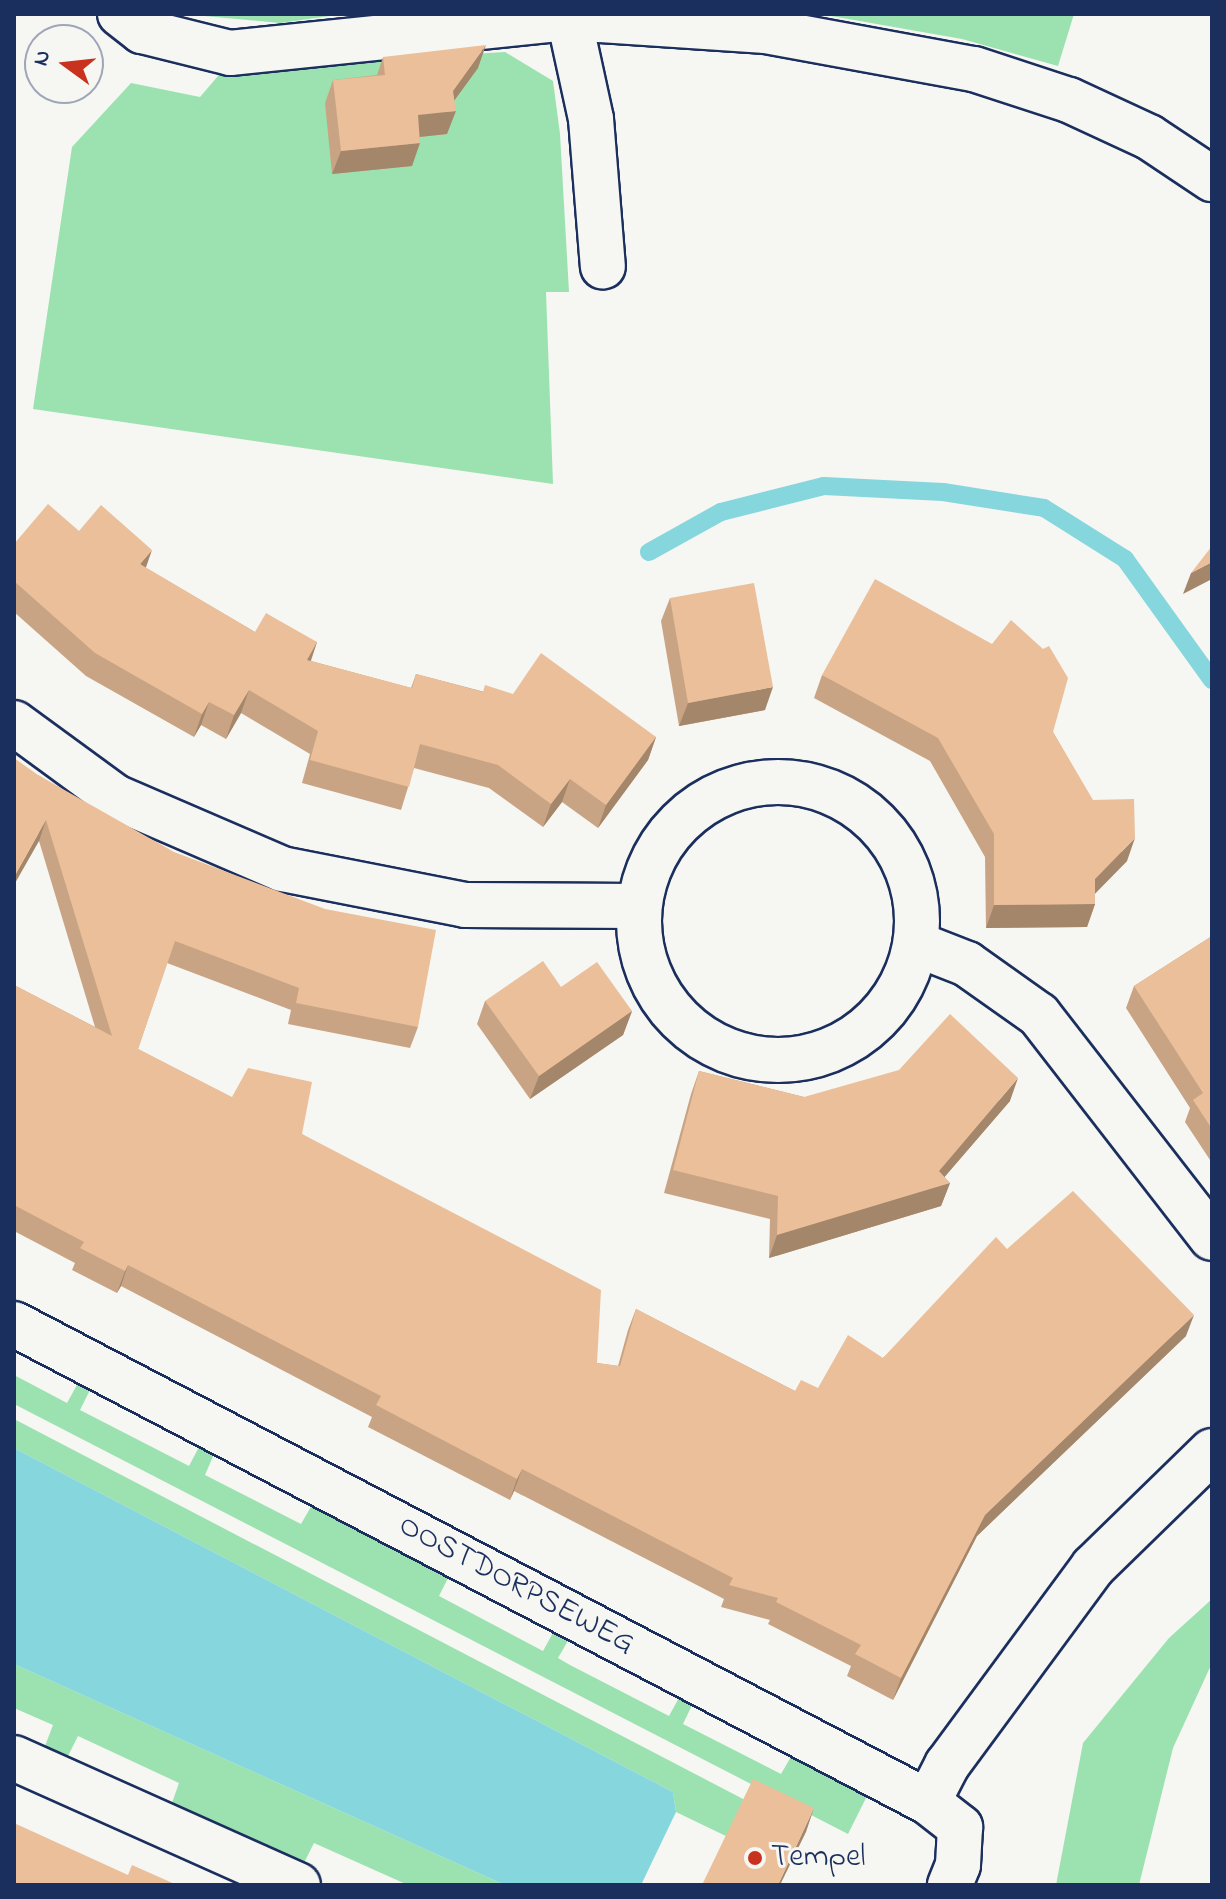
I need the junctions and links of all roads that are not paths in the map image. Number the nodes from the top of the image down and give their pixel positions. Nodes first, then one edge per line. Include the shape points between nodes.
1 (120, 14) edge
2 (569, 18) junction
3 (1212, 179) edge
4 (603, 267) dead end
5 (14, 723) edge
6 (638, 906) junction
7 (916, 944) junction
8 (1212, 1238) edge
9 (14, 1324) edge
10 (1212, 1451) edge
11 (14, 1758) edge
12 (928, 1802) junction
13 (222, 1870) edge
14 (298, 1885) edge
15 (950, 1885) edge

1 - 2 street via 142,31 230,53
2 - 3 street via 766,31 974,69 1069,100 1149,137
2 - 4 street via 591,119
5 - 6 street via 115,797 282,869 465,905
6 - 7 street via 640,948 660,996 696,1034 729,1052 765,1060 816,1054 840,1046 871,1025 895,996
6 - 7 street via 658,848 693,809 729,789 770,781 811,784 849,800 882,827 898,850 916,902
7 - 8 street via 967,964 1039,1015
9 - 12 street, OOSTDORPSEWEG
10 - 12 street via 1093,1567 947,1765
11 - 13 street
12 - 15 street, OOSTDORPSEWEG via 960,1827 958,1865
13 - 14 street

